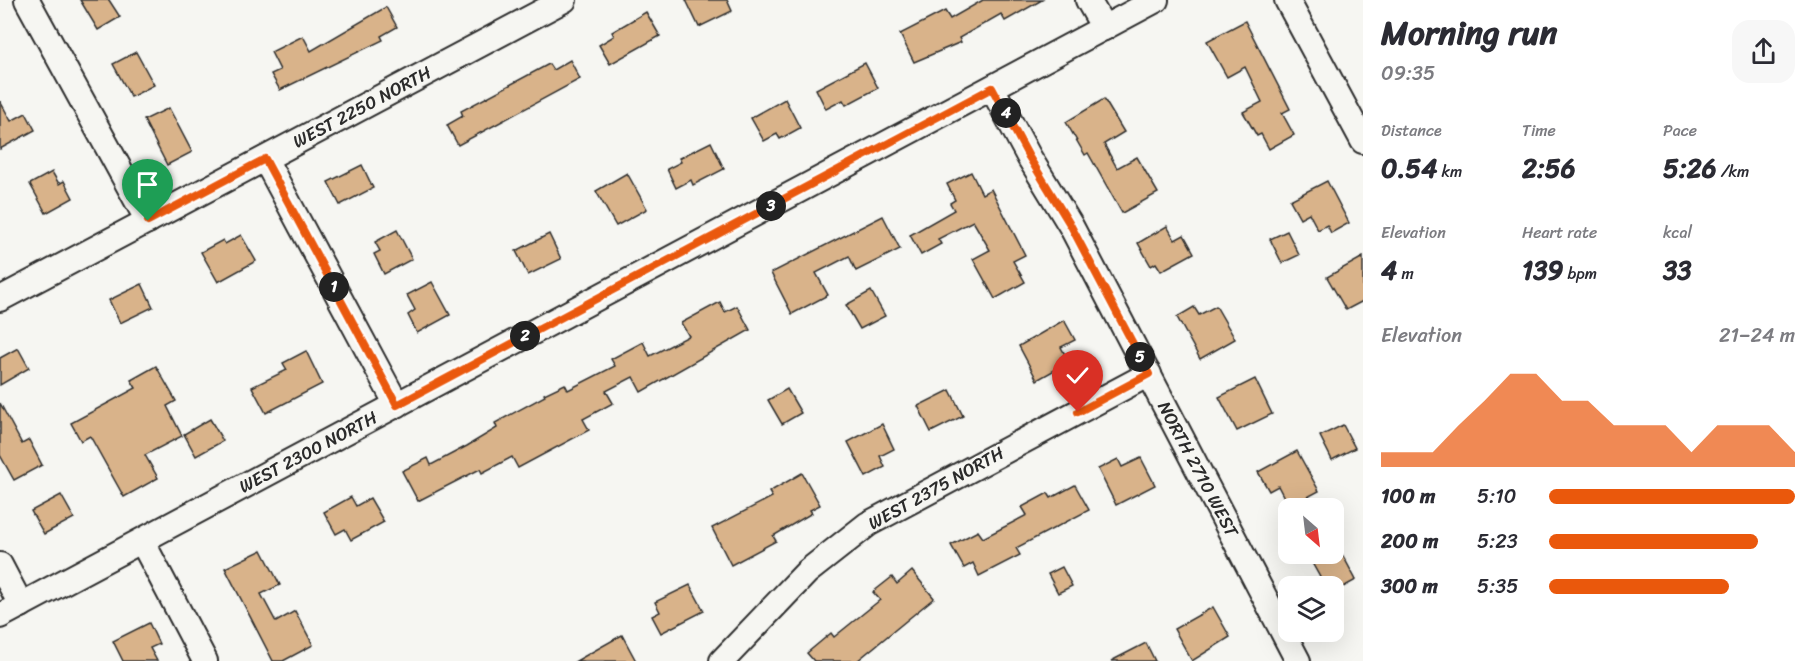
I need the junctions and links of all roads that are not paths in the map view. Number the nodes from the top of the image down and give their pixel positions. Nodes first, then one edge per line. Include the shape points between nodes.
1 (27, 0) edge
2 (564, 0) edge
3 (1088, 0) edge
4 (1156, 0) edge
5 (1287, 0) edge
6 (1104, 28) junction
7 (992, 88) junction
8 (1363, 141) edge
9 (265, 159) junction
10 (148, 221) junction
11 (0, 299) edge
12 (1149, 374) junction
13 (397, 405) junction
14 (141, 541) junction
15 (0, 566) edge
16 (10, 610) edge
17 (1295, 660) edge
18 (205, 661) edge
19 (722, 661) edge

1 - 10 street
2 - 9 street, WEST 2250 NORTH
3 - 6 street
4 - 6 street, WEST 2300 NORTH
5 - 8 street
6 - 7 street, WEST 2300 NORTH
7 - 12 street, NORTH 2710 WEST
7 - 13 street, WEST 2300 NORTH
9 - 10 street, WEST 2250 NORTH
9 - 13 street
10 - 11 street, WEST 2250 NORTH
12 - 17 street, NORTH 2710 WEST
12 - 19 street, WEST 2375 NORTH via 868,524 807,572
13 - 14 street, WEST 2300 NORTH
14 - 16 street, WEST 2300 NORTH
14 - 18 street
15 - 16 street

